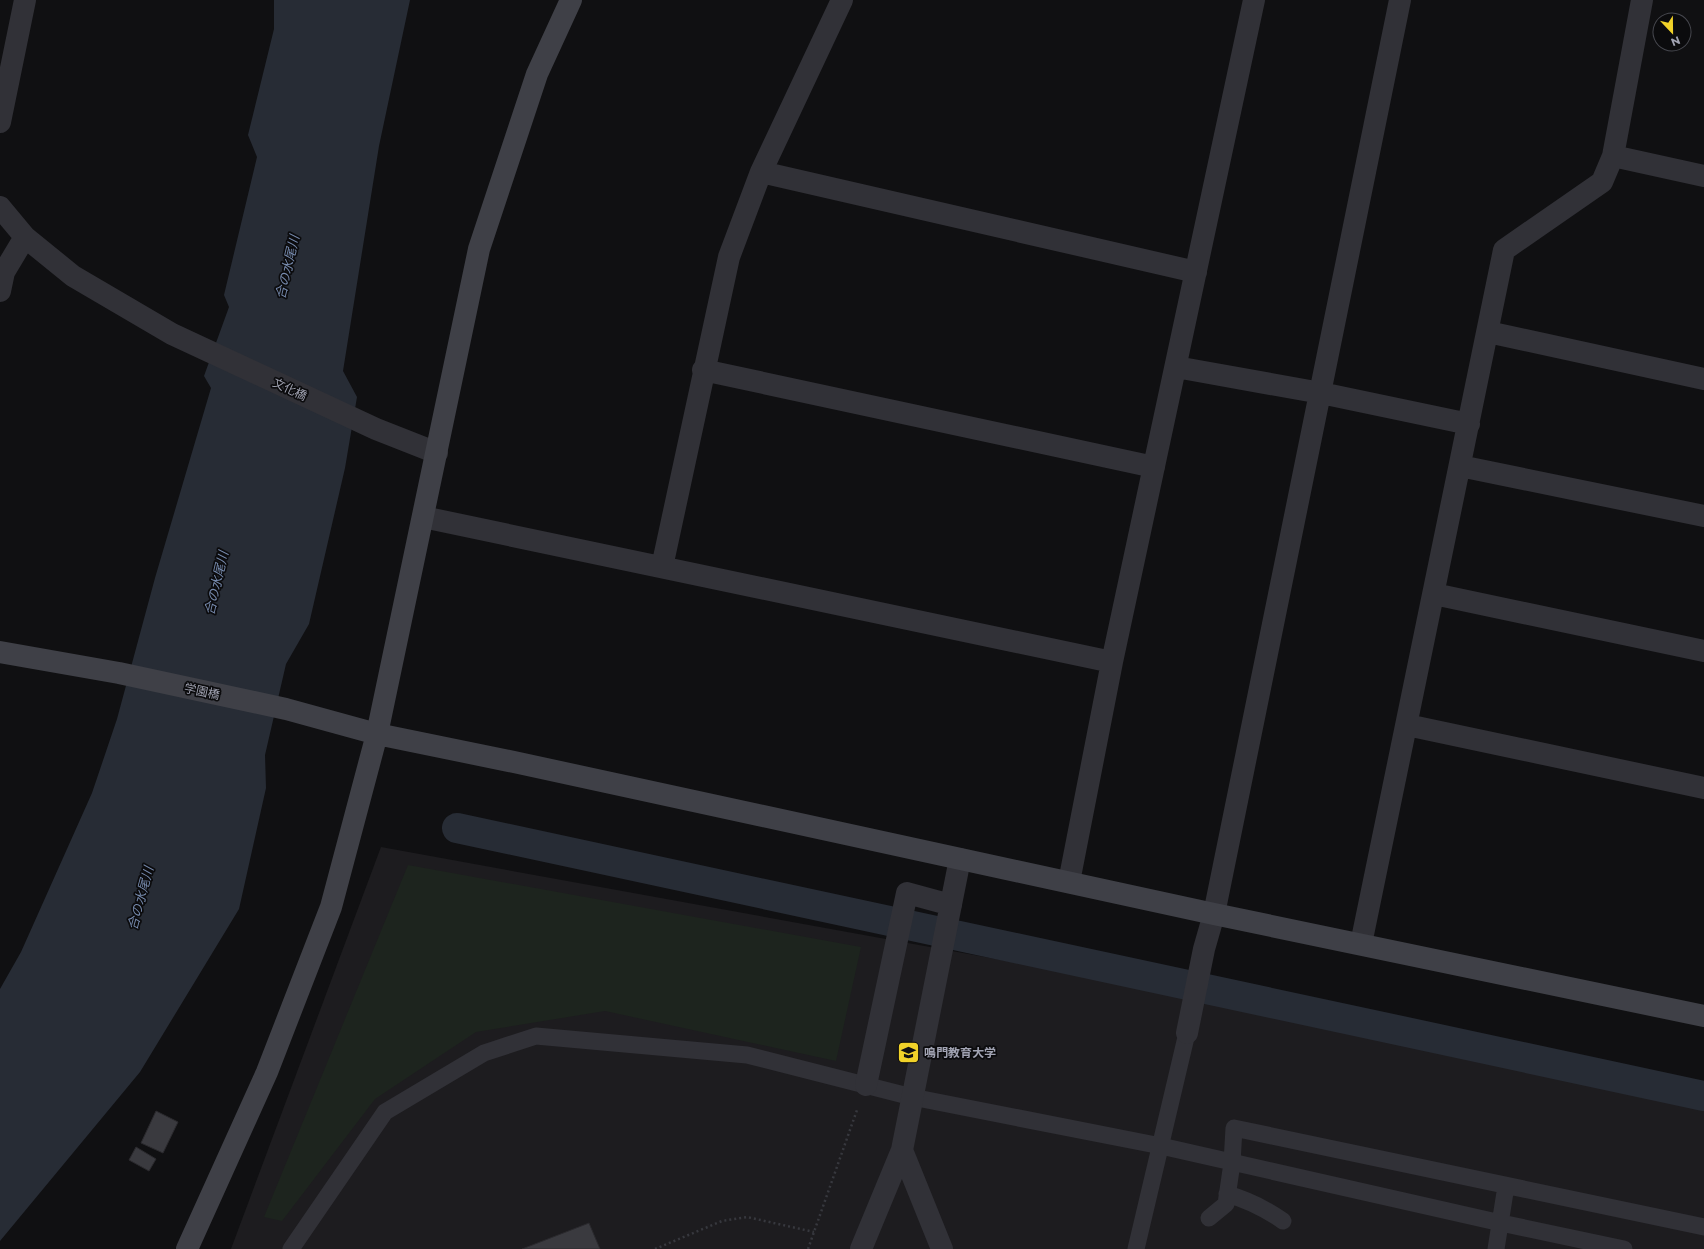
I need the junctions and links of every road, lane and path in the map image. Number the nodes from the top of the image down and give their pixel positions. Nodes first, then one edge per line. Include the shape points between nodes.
1 (25, 0) edge
2 (571, 0) edge
3 (842, 0) edge
4 (1254, 0) edge
5 (1400, 0) edge
6 (1642, 0) edge
7 (0, 122) edge
8 (1613, 156) junction
9 (761, 172) junction
10 (1704, 176) edge
11 (0, 207) edge
12 (25, 237) junction
13 (1196, 272) junction
14 (0, 291) edge
15 (1488, 332) junction
16 (1176, 367) junction
17 (703, 370) junction
18 (1704, 379) edge
19 (1321, 393) junction
20 (1469, 424) junction
21 (437, 453) junction
22 (1154, 466) junction
23 (1460, 466) junction
24 (1704, 516) edge
25 (423, 517) junction
26 (662, 567) junction
27 (1434, 594) junction
28 (1704, 651) edge
29 (0, 652) edge
30 (1112, 662) junction
31 (1407, 725) junction
32 (378, 734) junction
33 (1704, 788) edge
34 (960, 858) junction
35 (1069, 882) junction
36 (951, 908) junction
37 (1214, 914) junction
38 (1361, 944) junction
39 (1704, 1016) edge
40 (1189, 1024) joint
41 (866, 1085) junction
42 (912, 1098) junction
43 (1161, 1146) junction
44 (902, 1150) junction
45 (1232, 1162) junction
46 (1506, 1186) junction
47 (1227, 1194) junction
48 (1209, 1218) dead end
49 (1283, 1221) dead end
50 (1501, 1223) junction
51 (1704, 1227) edge
52 (814, 1232) junction
53 (187, 1249) edge
54 (291, 1249) edge
55 (655, 1249) edge
56 (808, 1249) edge
57 (861, 1249) edge
58 (942, 1249) edge
59 (1136, 1249) edge
60 (1496, 1249) edge
61 (1624, 1249) edge

1 - 7 street
2 - 21 street via 537,74 479,249
3 - 9 street
4 - 13 street
5 - 19 street
6 - 8 street
8 - 10 street
8 - 15 street via 1602,182 1504,250
9 - 13 street
9 - 17 street via 729,257
11 - 12 street, 文化橋
12 - 14 street via 4,272
12 - 21 street, 文化橋 via 73,276 172,334 376,429
13 - 16 street
15 - 18 street
15 - 20 street
16 - 19 street
16 - 22 street
17 - 22 street
17 - 26 street
19 - 20 street
19 - 37 street
20 - 23 street
21 - 25 street
22 - 30 street
23 - 24 street
23 - 27 street
25 - 26 street
25 - 32 street
26 - 30 street
27 - 28 street
27 - 31 street
29 - 32 street, 学園橋 via 119,673 286,709
30 - 35 street
31 - 33 street
31 - 38 street
32 - 34 street, 学園橋
32 - 53 street via 331,907 267,1072
34 - 35 street, 学園橋
34 - 36 street
35 - 37 street, 学園橋
36 - 41 street via 907,893
36 - 42 street
37 - 38 street, 学園橋
37 - 40 street
38 - 39 street, 学園橋
40 - 43 lane
41 - 42 lane
41 - 52 path
41 - 54 lane via 747,1055 536,1036 484,1053 385,1112
42 - 43 lane
42 - 44 street
43 - 45 lane
43 - 59 lane
44 - 57 street
44 - 58 street
45 - 46 lane via 1234,1128
45 - 47 lane
45 - 50 lane
46 - 50 lane
46 - 51 lane
47 - 48 lane via 1226,1204
47 - 49 lane via 1268,1211
50 - 60 lane
50 - 61 lane
52 - 55 path via 747,1217 722,1221
52 - 56 path

